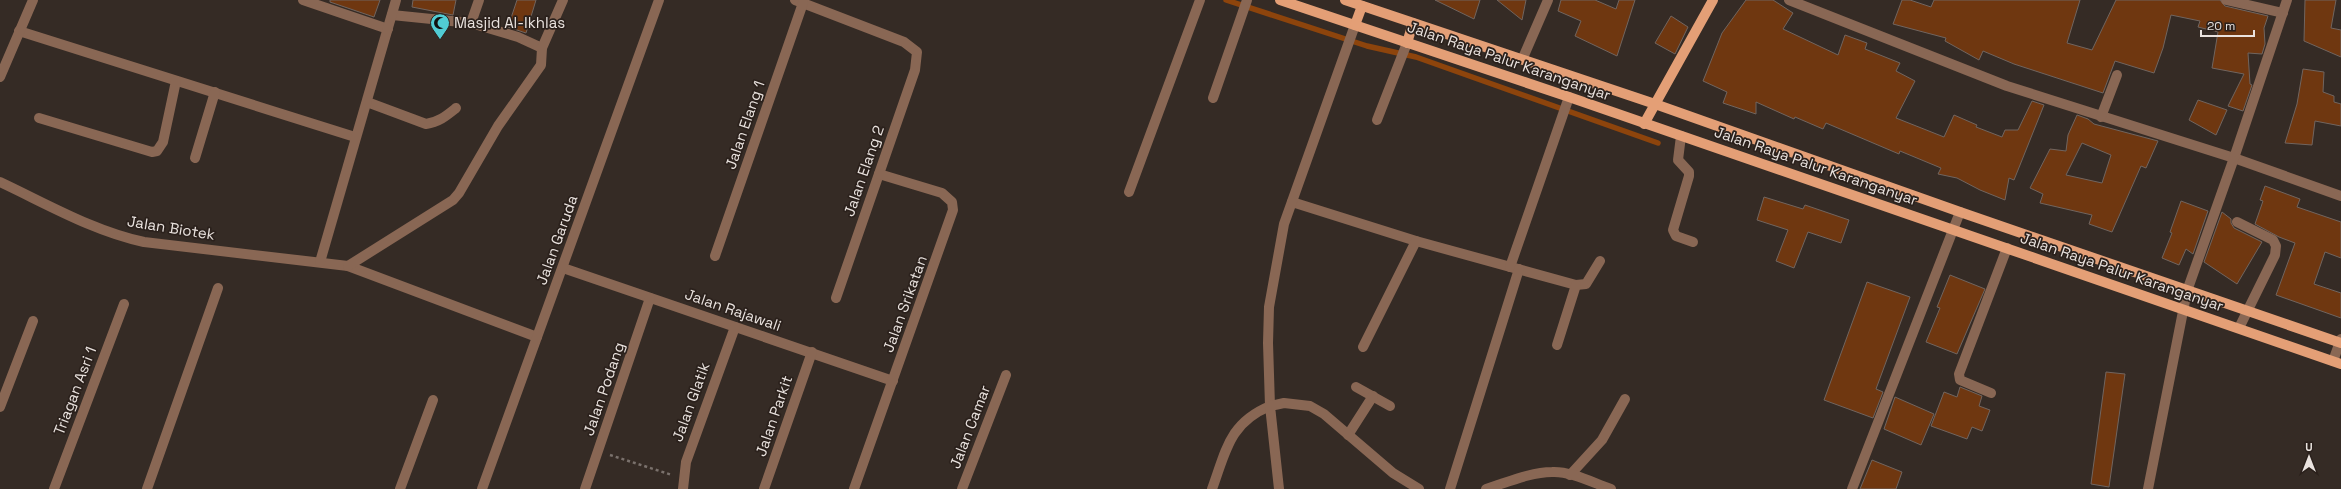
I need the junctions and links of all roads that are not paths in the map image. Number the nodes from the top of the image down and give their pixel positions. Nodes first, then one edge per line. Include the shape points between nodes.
1 (34, 0) edge
2 (303, 0) edge
3 (396, 0) edge
4 (479, 0) edge
5 (563, 0) edge
6 (659, 0) edge
7 (1200, 0) edge
8 (1247, 0) edge
9 (1280, 0) edge
10 (1345, 0) edge
11 (1548, 0) edge
12 (1713, 0) edge
13 (1789, 0) edge
14 (2226, 0) edge
15 (2287, 0) edge
16 (799, 1) edge
17 (1363, 3) edge
18 (2282, 12) junction
19 (392, 15) junction
20 (471, 23) junction
21 (1413, 23) junction
22 (388, 29) junction
23 (1353, 30) junction
24 (19, 31) junction
25 (542, 48) junction
26 (1405, 50) junction
27 (1522, 60) junction
28 (2117, 75) dead end
29 (0, 77) edge
30 (176, 81) junction
31 (215, 92) junction
32 (1213, 98) dead end
33 (1568, 101) junction
34 (367, 102) junction
35 (1655, 104) junction
36 (456, 108) dead end
37 (2101, 117) junction
38 (39, 118) dead end
39 (1377, 120) dead end
40 (1644, 124) junction
41 (1681, 136) junction
42 (355, 137) junction
43 (195, 158) dead end
44 (2234, 158) junction
45 (879, 174) junction
46 (0, 182) edge
47 (1129, 192) dead end
48 (2341, 196) edge
49 (1292, 202) junction
50 (1960, 212) junction
51 (2237, 222) dead end
52 (1954, 230) junction
53 (1416, 240) junction
54 (1693, 242) dead end
55 (2007, 248) junction
56 (715, 256) dead end
57 (1600, 261) dead end
58 (320, 262) junction
59 (348, 266) junction
60 (563, 268) junction
61 (1514, 268) junction
62 (1576, 285) junction
63 (218, 288) dead end
64 (2186, 290) junction
65 (650, 298) junction
66 (836, 298) dead end
67 (124, 304) dead end
68 (2182, 309) junction
69 (2248, 312) junction
70 (33, 321) dead end
71 (735, 327) junction
72 (2239, 328) junction
73 (537, 337) junction
74 (2340, 341) edge
75 (1557, 346) dead end
76 (1363, 347) dead end
77 (812, 352) junction
78 (2337, 362) edge
79 (1006, 375) dead end
80 (893, 381) junction
81 (1356, 387) dead end
82 (1991, 393) dead end
83 (1373, 396) junction
84 (1625, 399) dead end
85 (433, 400) dead end
86 (1270, 406) junction
87 (1390, 406) dead end
88 (0, 407) edge
89 (1348, 435) junction
90 (1570, 475) junction
91 (54, 489) edge
92 (147, 489) edge
93 (400, 489) edge
94 (482, 489) edge
95 (585, 489) edge
96 (683, 489) edge
97 (764, 489) edge
98 (854, 489) edge
99 (962, 489) edge
100 (1212, 489) edge
101 (1279, 489) edge
102 (1419, 489) edge
103 (1450, 489) edge
104 (1486, 489) edge
105 (1611, 489) edge
106 (1852, 489) edge
107 (2148, 489) edge

1 - 24 street
2 - 22 street
3 - 19 street
4 - 20 street
5 - 25 street
6 - 60 street, Jalan Garuda
7 - 47 street
8 - 32 street
9 - 23 main road, Jalan Raya Palur Karanganyar
10 - 17 main road, Jalan Raya Palur Karanganyar
11 - 27 street
12 - 35 main road
13 - 37 street via 2008,86
14 - 18 street
15 - 18 street
16 - 45 street, Jalan Elang 2 via 904,42 917,52 915,70
16 - 56 street, Jalan Elang 1
17 - 21 main road, Jalan Raya Palur Karanganyar
17 - 23 main road
18 - 44 street
19 - 20 street
19 - 22 street
20 - 25 street via 518,37
21 - 26 main road
21 - 27 main road, Jalan Raya Palur Karanganyar
22 - 34 street
23 - 26 main road, Jalan Raya Palur Karanganyar
23 - 49 street
24 - 29 street
24 - 30 street
25 - 59 street via 541,65 498,126 453,200
26 - 33 main road, Jalan Raya Palur Karanganyar
26 - 39 street
27 - 35 main road, Jalan Raya Palur Karanganyar
28 - 37 street
30 - 31 street
30 - 38 street via 164,142 157,151 152,152
31 - 42 street
31 - 43 street
33 - 40 main road, Jalan Raya Palur Karanganyar
33 - 61 street
34 - 36 street via 426,124 435,123
34 - 42 street
35 - 40 main road
35 - 50 main road, Jalan Raya Palur Karanganyar
37 - 44 street
40 - 41 main road, Jalan Raya Palur Karanganyar
41 - 52 main road, Jalan Raya Palur Karanganyar
41 - 54 street via 1678,160 1689,172 1689,176 1673,230 1676,236
42 - 58 street
44 - 48 street
44 - 64 street
45 - 66 street, Jalan Elang 2
45 - 80 street, Jalan Srikatan via 942,193 948,197 953,207
46 - 58 street, Jalan Biotek via 125,238
49 - 53 street
49 - 86 street via 1284,224 1269,307
50 - 52 street
50 - 64 main road, Jalan Raya Palur Karanganyar
51 - 69 street via 2273,240 2276,246 2275,255
52 - 55 main road, Jalan Raya Palur Karanganyar
52 - 106 street
53 - 61 street
53 - 76 street
55 - 68 main road, Jalan Raya Palur Karanganyar
55 - 82 street via 1958,377 1965,383
57 - 62 street via 1586,284
58 - 59 street, Jalan Biotek
59 - 73 street, Jalan Biotek
60 - 65 street, Jalan Rajawali
60 - 73 street, Jalan Garuda
61 - 62 street
61 - 103 street
62 - 75 street
63 - 92 street
64 - 68 street
64 - 69 main road, Jalan Raya Palur Karanganyar
65 - 71 street, Jalan Rajawali
65 - 95 street, Jalan Podang
67 - 91 street, Triagan Asri 1
68 - 72 main road, Jalan Raya Palur Karanganyar
68 - 107 street
69 - 72 street
69 - 74 main road, Jalan Raya Palur Karanganyar
70 - 88 street
71 - 77 street, Jalan Rajawali
71 - 96 street, Jalan Glatik via 686,462 682,478
72 - 78 main road, Jalan Raya Palur Karanganyar
73 - 94 street, Jalan Garuda
74 - 78 street
77 - 80 street, Jalan Rajawali
77 - 97 street, Jalan Parkit
79 - 99 street, Jalan Camar
80 - 98 street, Jalan Srikatan
81 - 83 street
83 - 87 street
83 - 89 street
84 - 90 street via 1602,440
85 - 93 street
86 - 89 street via 1284,403 1310,406 1324,414
86 - 100 street via 1243,421 1233,433
86 - 101 street
89 - 102 street via 1393,473
90 - 104 street via 1542,472
90 - 105 street

